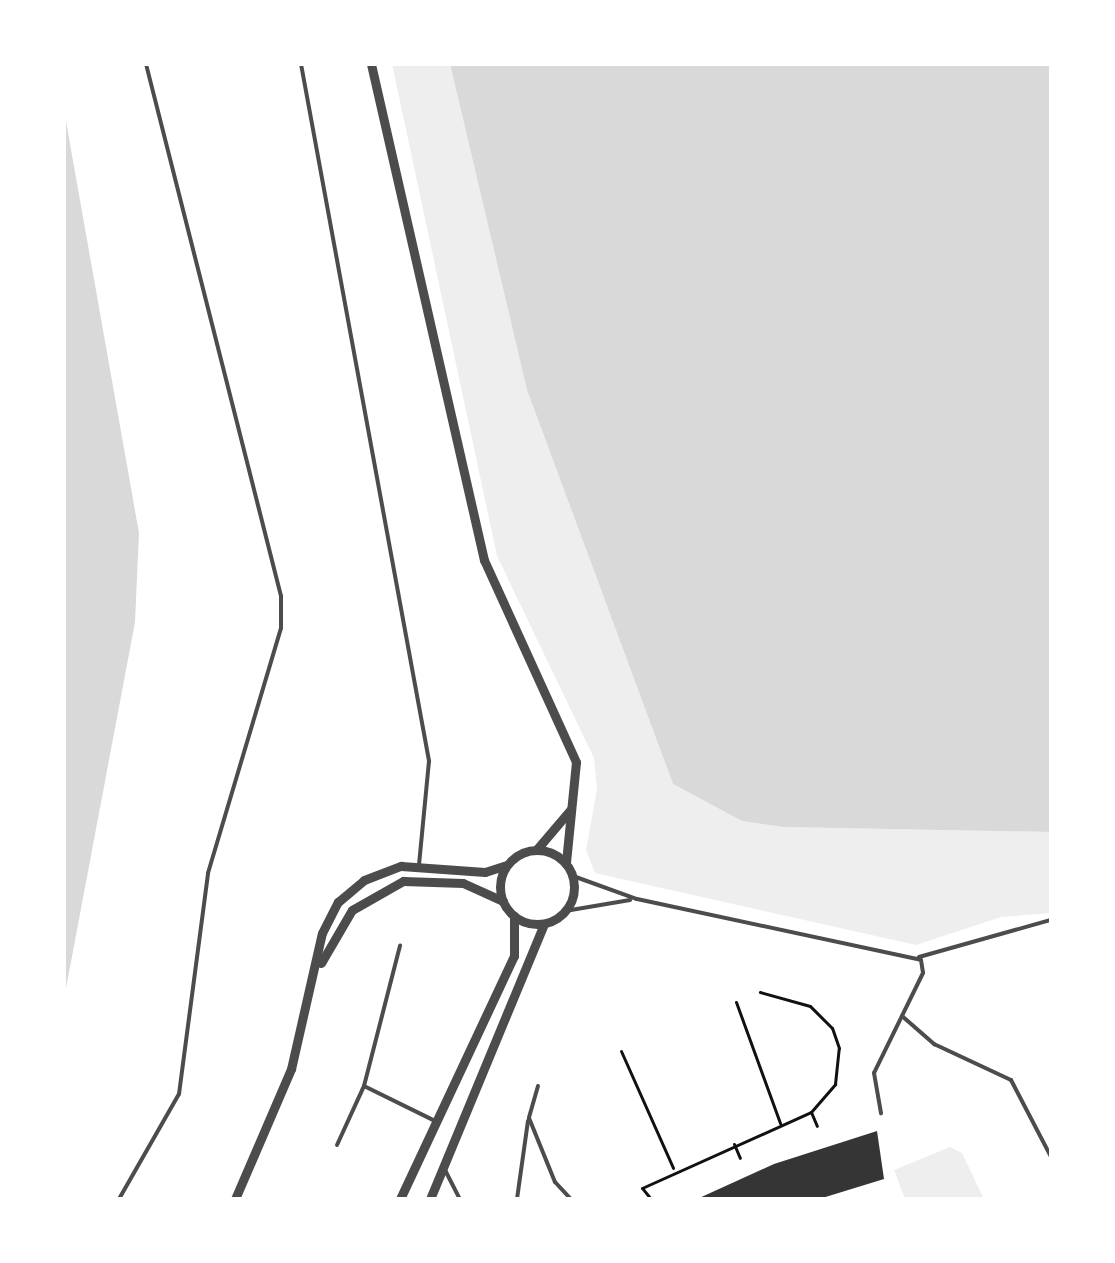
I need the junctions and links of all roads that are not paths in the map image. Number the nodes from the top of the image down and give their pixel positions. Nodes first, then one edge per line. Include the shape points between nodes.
1 (146, 64) edge
2 (301, 64) edge
3 (371, 64) edge
4 (577, 799) junction
5 (537, 849) junction
6 (566, 863) junction
7 (419, 865) junction
8 (506, 865) junction
9 (573, 876) junction
10 (637, 899) junction
11 (503, 901) junction
12 (565, 911) junction
13 (514, 916) junction
14 (1051, 920) edge
15 (544, 924) junction
16 (400, 946) dead end
17 (917, 957) junction
18 (318, 970) junction
19 (902, 1016) junction
20 (364, 1086) junction
21 (538, 1086) dead end
22 (881, 1113) dead end
23 (529, 1118) junction
24 (437, 1122) junction
25 (337, 1145) dead end
26 (1051, 1157) edge
27 (445, 1165) junction
28 (119, 1199) edge
29 (235, 1199) edge
30 (400, 1199) edge
31 (430, 1199) edge
32 (460, 1199) edge
33 (517, 1199) edge
34 (571, 1199) edge

1 - 28 lane via 281,596 281,628 208,873 179,1094
2 - 7 lane via 429,761
3 - 4 street via 484,560 569,740
4 - 5 street
4 - 6 street
5 - 6 street
5 - 8 street
6 - 9 street
7 - 8 street via 476,872
7 - 18 street via 378,873 338,902 322,933
8 - 11 street
9 - 10 lane
9 - 12 street
10 - 12 lane
10 - 17 lane
11 - 13 street
11 - 18 street via 442,880 383,889 352,910
12 - 15 street
13 - 15 street
13 - 24 street via 514,956
14 - 17 lane
15 - 27 street
16 - 20 lane
17 - 19 lane via 923,973
18 - 29 street via 291,1069
19 - 22 lane via 874,1073
19 - 26 lane via 934,1044 1011,1080
20 - 24 lane
20 - 25 lane
21 - 23 lane
23 - 33 lane
23 - 34 lane via 555,1182
24 - 30 street
27 - 31 street
27 - 32 lane

